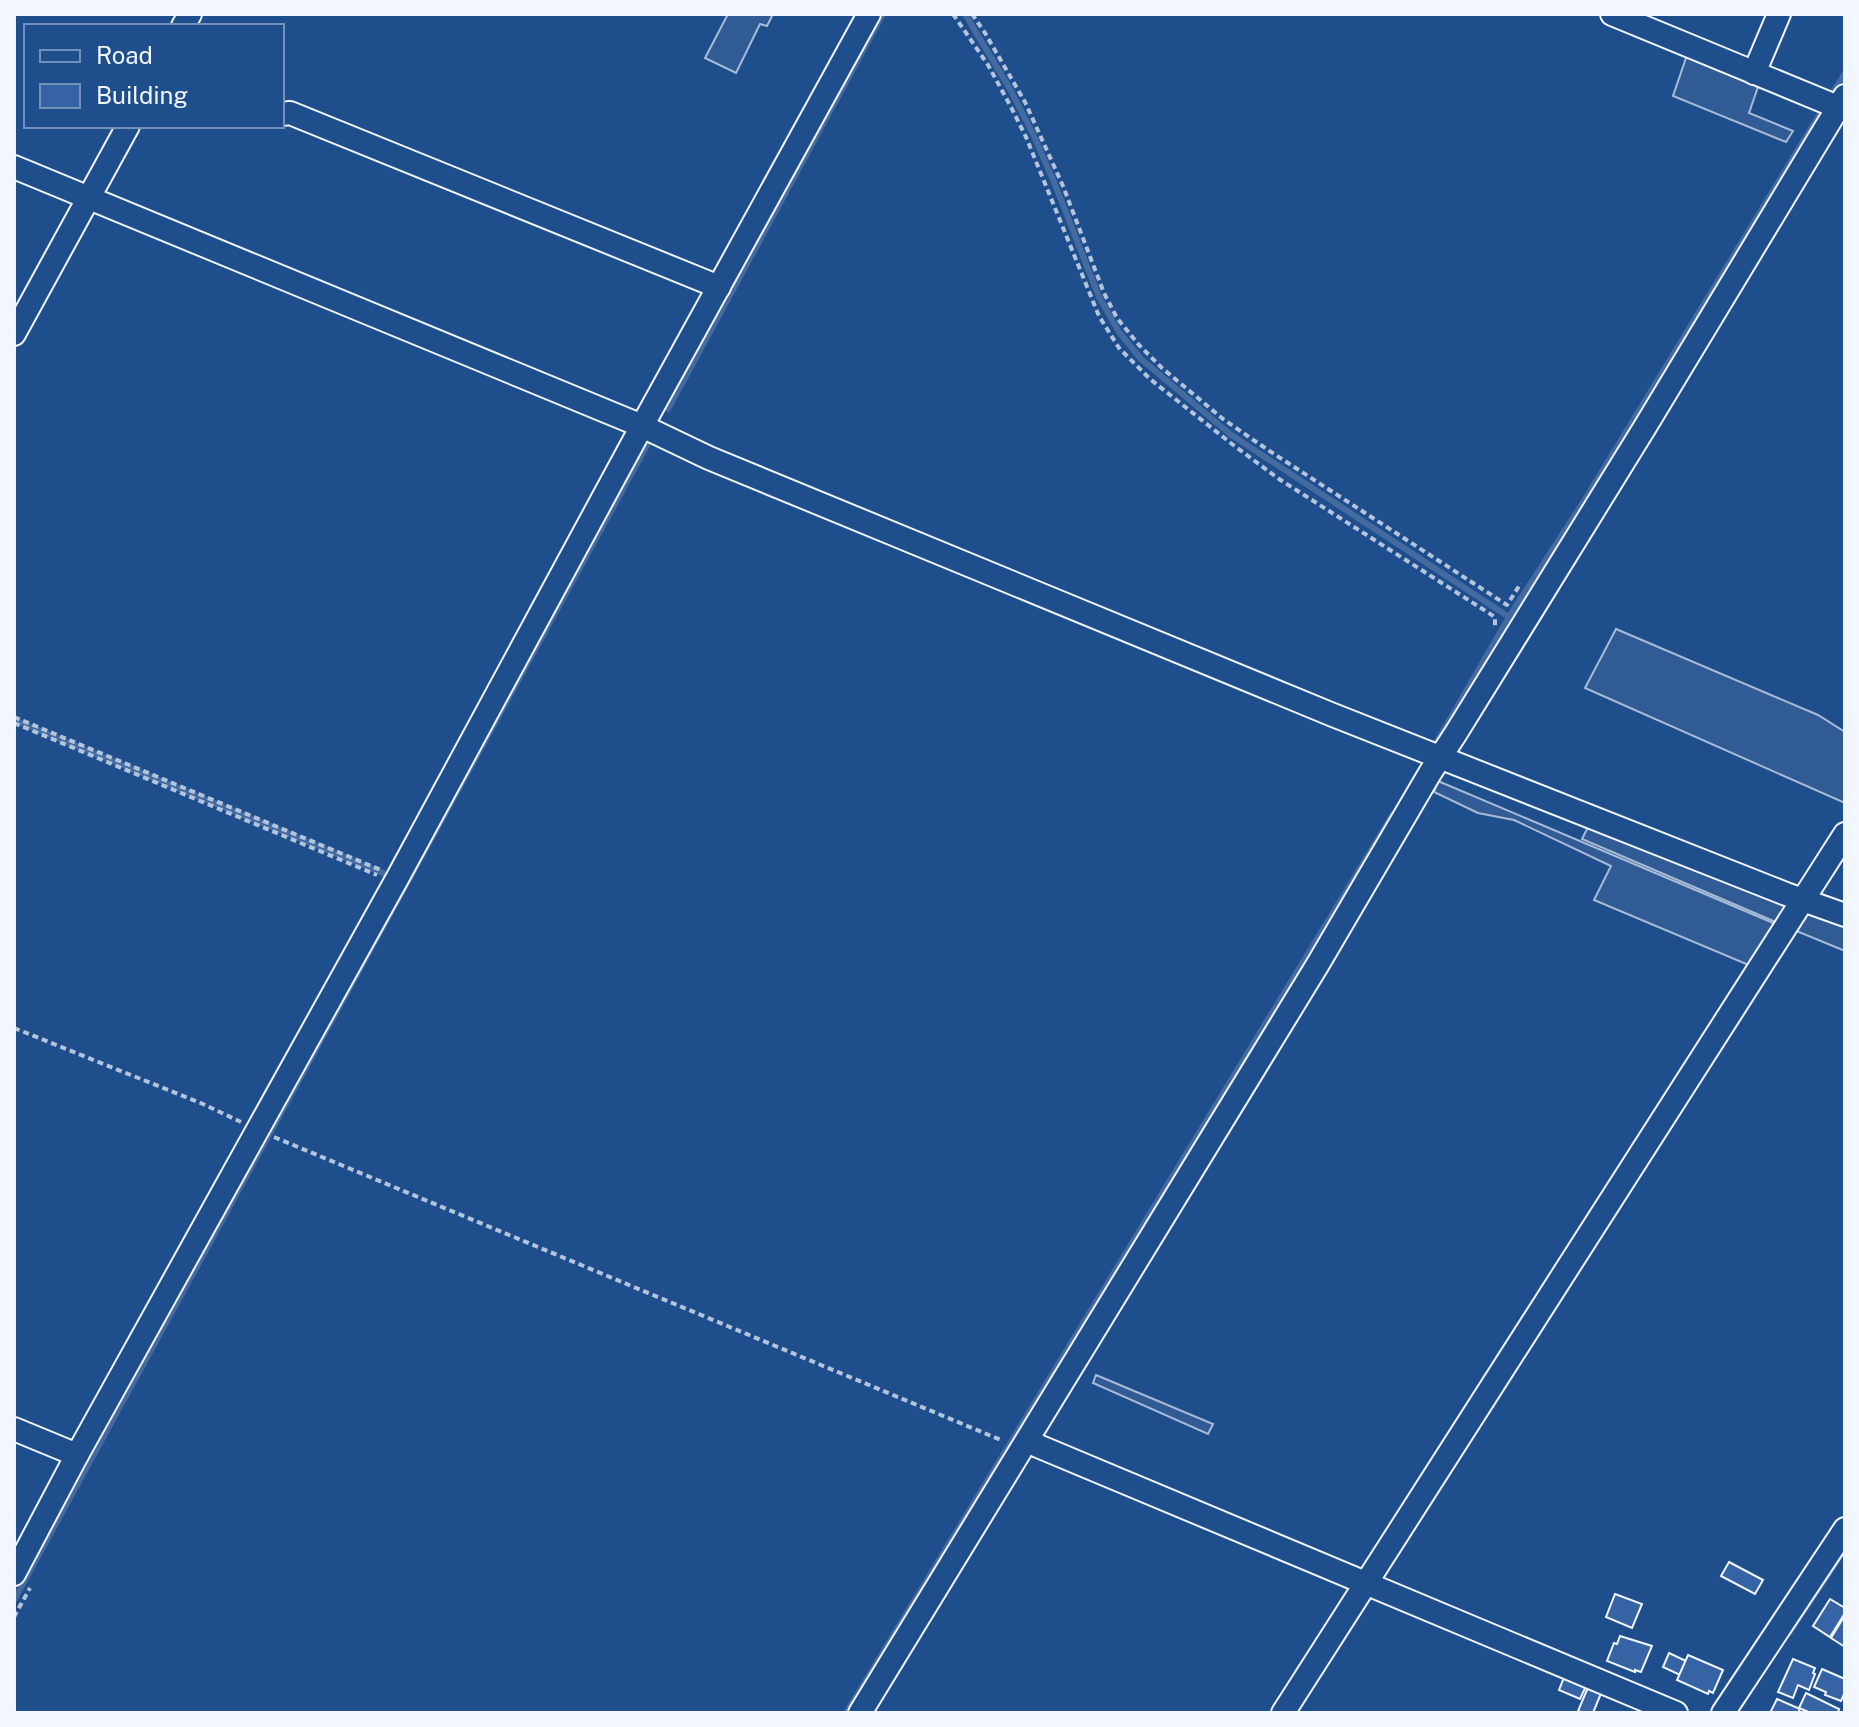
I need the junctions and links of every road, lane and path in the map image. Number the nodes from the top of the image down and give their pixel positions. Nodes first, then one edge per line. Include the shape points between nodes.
1 (869, 14) edge
2 (953, 14) edge
3 (972, 14) edge
4 (1612, 14) edge
5 (1779, 14) edge
6 (1654, 22) edge
7 (1754, 73) junction
8 (1836, 104) edge
9 (284, 114) edge
10 (127, 128) edge
11 (14, 167) edge
12 (88, 198) junction
13 (719, 287) junction
14 (14, 334) edge
15 (642, 426) junction
16 (1529, 572) dead end
17 (1495, 627) dead end
18 (14, 720) edge
19 (1434, 754) junction
20 (1845, 834) edge
21 (396, 880) junction
22 (1803, 899) junction
23 (1845, 915) edge
24 (14, 1028) edge
25 (266, 1134) junction
26 (14, 1429) edge
27 (1001, 1440) dead end
28 (1028, 1440) junction
29 (77, 1455) junction
30 (1845, 1529) edge
31 (14, 1574) edge
32 (1365, 1584) junction
33 (860, 1713) edge
34 (1283, 1713) edge
35 (1676, 1713) edge
36 (1723, 1713) edge

1 - 13 street
2 - 17 path via 988,65 1026,137 1099,316 1119,348 1150,379 1279,479 1495,617
3 - 16 path via 1025,102 1104,293 1139,345 1223,419 1507,605
4 - 6 street
5 - 7 street
6 - 7 street
7 - 8 street
8 - 19 street via 1645,427
9 - 13 street
10 - 12 street
11 - 12 street
12 - 14 street
12 - 15 street
13 - 15 street
15 - 19 street
15 - 21 street
18 - 21 path
19 - 22 street
19 - 28 street via 1430,773 1382,857
20 - 22 street
21 - 25 street
22 - 23 street
22 - 32 street
24 - 25 path
25 - 27 path
25 - 29 street
26 - 29 street
28 - 32 street
28 - 33 street
29 - 31 street
30 - 36 street
32 - 34 street
32 - 35 street

